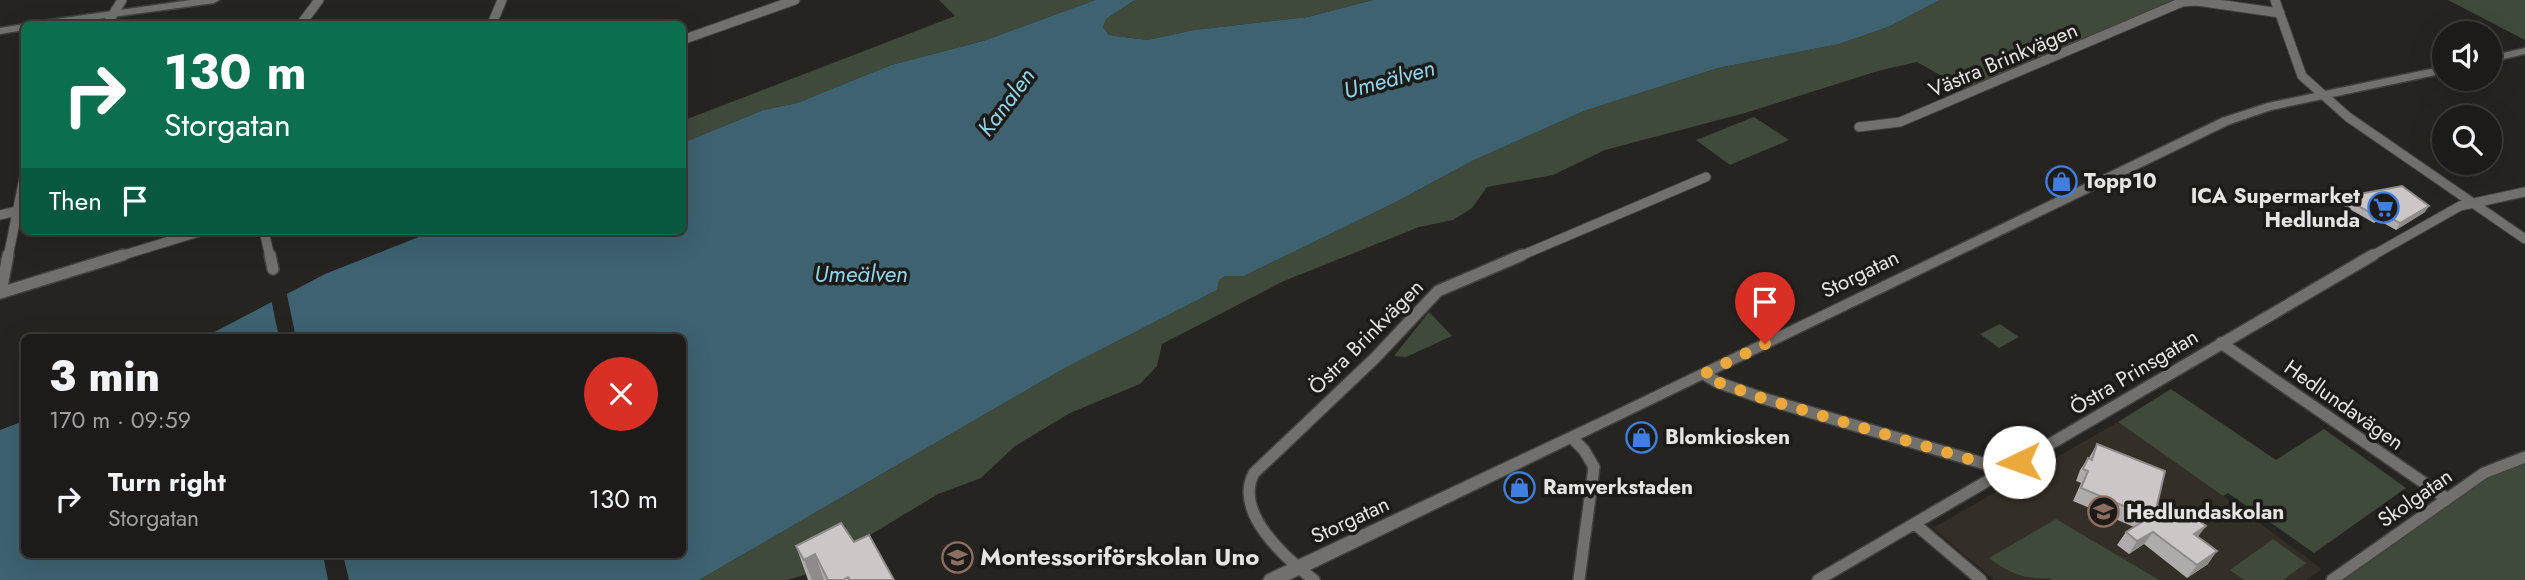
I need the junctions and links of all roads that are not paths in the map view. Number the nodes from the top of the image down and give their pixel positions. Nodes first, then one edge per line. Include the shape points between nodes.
1 (122, 0) edge
2 (214, 0) edge
3 (319, 0) edge
4 (502, 0) edge
5 (795, 0) edge
6 (2275, 0) edge
7 (113, 13) junction
8 (2280, 13) junction
9 (61, 21) edge
10 (109, 21) edge
11 (303, 21) edge
12 (493, 21) edge
13 (21, 28) edge
14 (0, 31) edge
15 (686, 39) edge
16 (2525, 51) edge
17 (2502, 56) edge
18 (2432, 72) edge
19 (2322, 96) junction
20 (1859, 127) dead end
21 (1706, 177) dead end
22 (2525, 192) edge
23 (2472, 203) junction
24 (21, 210) edge
25 (0, 215) edge
26 (189, 235) edge
27 (265, 235) edge
28 (2525, 239) edge
29 (273, 270) dead end
30 (1, 293) edge
31 (2221, 342) junction
32 (1704, 374) junction
33 (1572, 438) junction
34 (2525, 457) edge
35 (2006, 470) junction
36 (2446, 498) junction
37 (1915, 524) junction
38 (1300, 567) junction
39 (1272, 580) edge
40 (1314, 580) edge
41 (1579, 580) edge
42 (1818, 580) edge
43 (1981, 580) edge
44 (2332, 580) edge

1 - 7 street
2 - 7 street
3 - 11 street
4 - 12 street
5 - 15 street
6 - 8 street
7 - 9 street
7 - 10 street
8 - 19 street via 2302,76
8 - 20 street, Västra Brinkvägen via 2182,2 1900,122
13 - 14 street
16 - 17 street
18 - 19 street, Storgatan
19 - 23 street
19 - 32 street, Storgatan via 2226,121
21 - 38 street, Östra Brinkvägen via 1448,285 1427,300 1375,358 1251,478 1249,507 1286,559
22 - 23 street, Östra Prinsgatan
23 - 28 street
23 - 31 street, Östra Prinsgatan via 2447,212
24 - 25 street
24 - 30 street
26 - 30 street
27 - 29 street
31 - 35 street, Östra Prinsgatan
31 - 36 street, Hedlundavägen
32 - 33 street, Storgatan
32 - 35 street via 1762,398
33 - 38 street, Storgatan
33 - 41 street via 1594,467
34 - 36 street, Skolgatan via 2484,473
35 - 37 street, Östra Prinsgatan
36 - 44 street, Skolgatan
37 - 42 street, Östra Prinsgatan
37 - 43 street
38 - 39 street, Storgatan
38 - 40 street, Östra Brinkvägen

